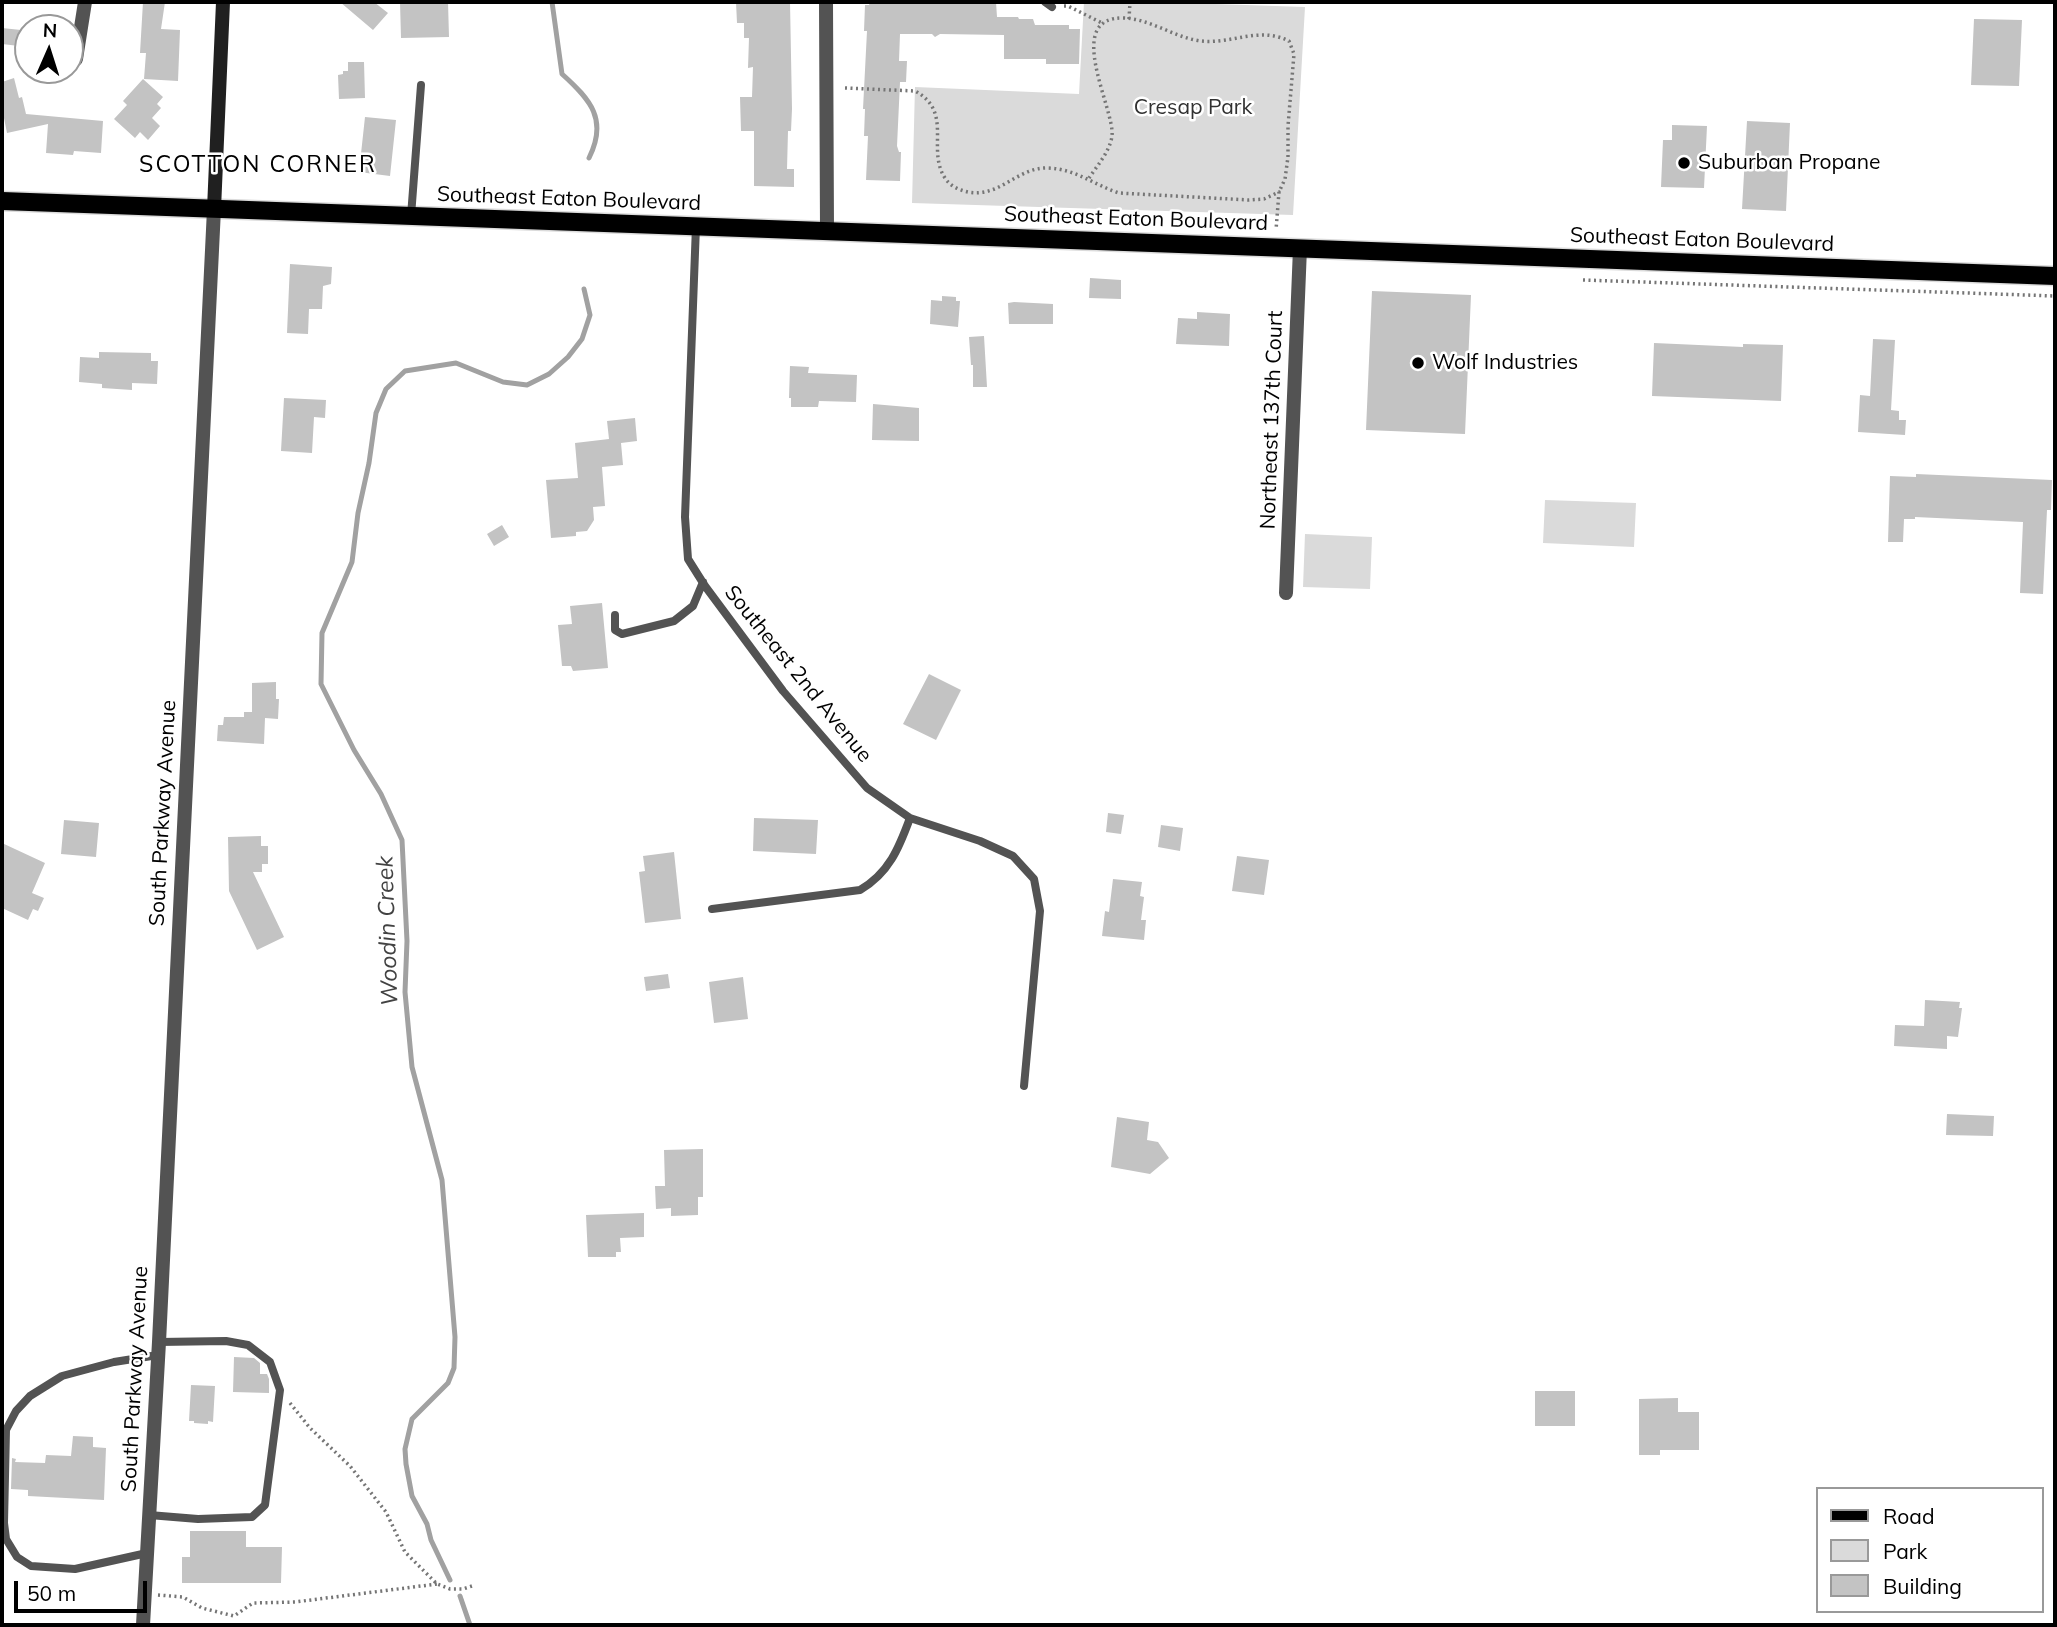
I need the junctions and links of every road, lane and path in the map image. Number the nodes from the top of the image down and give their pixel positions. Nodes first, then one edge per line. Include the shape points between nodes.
1 (223, 2) edge
2 (826, 2) edge
3 (1130, 2) edge
4 (1048, 5) edge
5 (1129, 19) junction
6 (1104, 24) junction
7 (421, 85) dead end
8 (845, 88) dead end
9 (1089, 179) junction
10 (1279, 192) junction
11 (2, 201) edge
12 (214, 209) junction
13 (411, 216) junction
14 (1277, 223) dead end
15 (696, 226) junction
16 (827, 230) junction
17 (1300, 248) junction
18 (2055, 276) edge
19 (1583, 281) dead end
20 (2055, 296) edge
21 (703, 583) junction
22 (1286, 593) dead end
23 (615, 615) dead end
24 (910, 818) junction
25 (712, 909) dead end
26 (1024, 1086) dead end
27 (159, 1348) junction
28 (280, 1390) junction
29 (149, 1515) junction
30 (147, 1553) junction
31 (437, 1584) junction
32 (475, 1585) dead end
33 (145, 1595) junction
34 (143, 1625) edge

1 - 12 main road, South Parkway Avenue
2 - 16 street
3 - 5 path
4 - 6 path via 1068,6
5 - 6 path
5 - 10 path via 1206,42 1262,33 1289,41 1294,54 1288,157
6 - 9 path via 1097,30 1094,65 1112,135
7 - 13 lane
8 - 9 path via 915,90 925,96 937,120 940,166 946,180 959,190 986,193 1020,174 1044,168 1069,170
9 - 10 path via 1119,193 1249,200
10 - 14 path
11 - 12 main road, Southeast Eaton Boulevard
12 - 13 main road, Southeast Eaton Boulevard
12 - 27 street, South Parkway Avenue
13 - 15 main road, Southeast Eaton Boulevard
15 - 16 main road, Southeast Eaton Boulevard
15 - 21 lane, Southeast 2nd Avenue via 685,517 688,559
16 - 17 main road, Southeast Eaton Boulevard
17 - 18 main road, Southeast Eaton Boulevard
17 - 22 street, Northeast 137th Court
19 - 20 path
21 - 23 lane via 693,606 674,621 622,634 615,630
21 - 24 lane, Southeast 2nd Avenue via 783,691 867,788
24 - 25 lane via 895,856 876,881 860,890
24 - 26 lane, Southeast 2nd Avenue via 1013,856 1034,879 1040,911
27 - 28 lane via 226,1341 248,1345 270,1362
27 - 29 street, South Parkway Avenue
27 - 30 lane via 62,1376 30,1396 6,1430 4,1523 6,1539 17,1557 32,1566 75,1569
28 - 29 lane via 265,1505 252,1517
28 - 31 path via 310,1428 350,1466 386,1512 405,1552
29 - 30 street, South Parkway Avenue
30 - 33 street, South Parkway Avenue
31 - 32 path via 450,1589
31 - 33 path via 253,1603 234,1616 202,1608 183,1597
33 - 34 street, South Parkway Avenue

